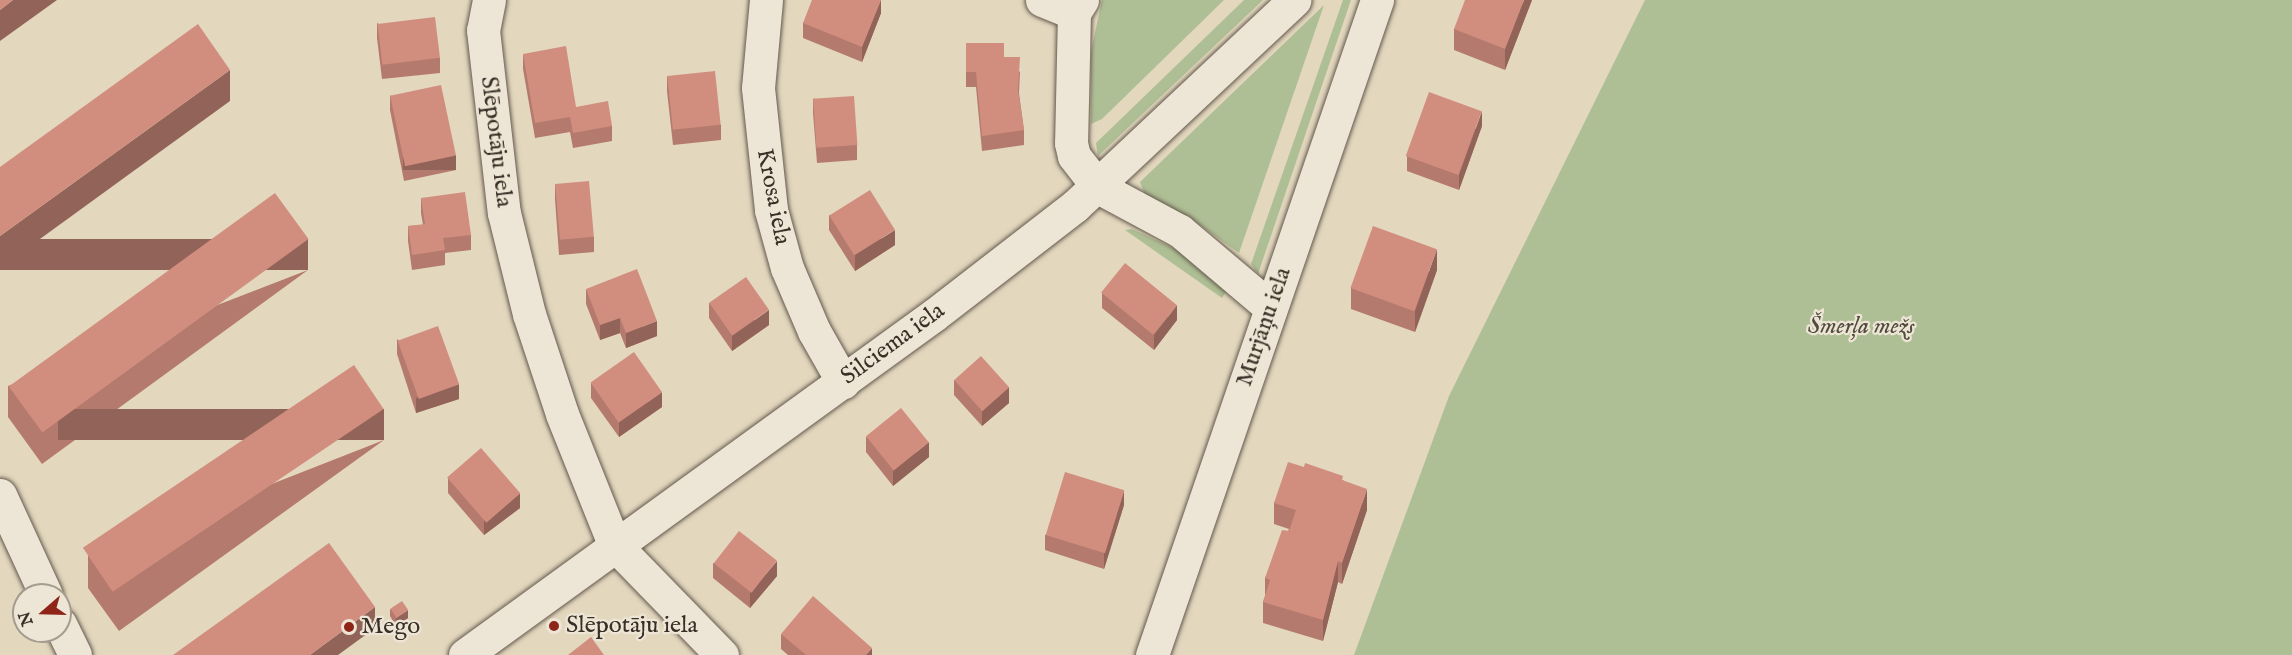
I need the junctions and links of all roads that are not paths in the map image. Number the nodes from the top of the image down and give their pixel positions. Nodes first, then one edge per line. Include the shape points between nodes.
1 (489, 0) edge
2 (766, 0) edge
3 (1042, 0) edge
4 (1294, 0) edge
5 (1377, 0) edge
6 (1078, 6) edge
7 (1098, 187) junction
8 (1271, 308) junction
9 (843, 382) junction
10 (0, 495) edge
11 (614, 544) junction
12 (40, 583) edge
13 (465, 655) edge
14 (722, 655) edge
15 (1152, 655) edge

1 - 11 street, Slēpotāju iela via 483,30 504,213 529,314 562,414
2 - 9 street, Krosa iela via 758,88 771,210 787,268 814,331
3 - 6 street
4 - 7 street, Silciema iela
5 - 8 street, Murjāņu iela
6 - 7 street via 1071,143 1074,156
7 - 8 street via 1180,231
7 - 9 street, Silciema iela
8 - 15 street, Murjāņu iela
9 - 11 street, Silciema iela
10 - 12 street
11 - 13 street, Silciema iela
11 - 14 street, Slēpotāju iela

